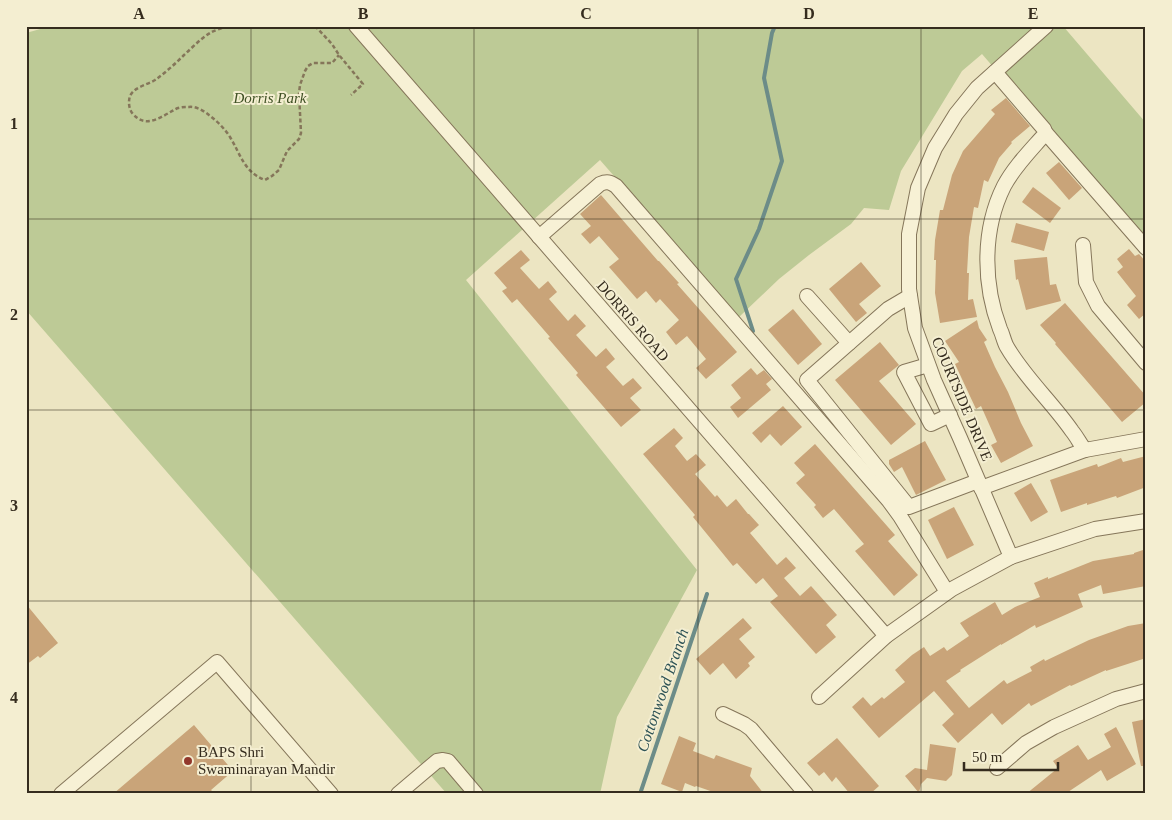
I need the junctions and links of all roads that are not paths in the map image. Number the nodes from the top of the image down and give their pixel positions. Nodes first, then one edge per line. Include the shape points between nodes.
1 (356, 26) edge
2 (1046, 26) edge
3 (995, 72) junction
4 (1045, 132) junction
5 (539, 237) junction
6 (1083, 245) dead end
7 (1146, 248) edge
8 (807, 296) dead end
9 (910, 296) junction
10 (849, 343) junction
11 (1146, 363) edge
12 (928, 365) junction
13 (950, 415) junction
14 (1146, 439) edge
15 (1084, 450) junction
16 (980, 484) junction
17 (1146, 520) edge
18 (1011, 558) junction
19 (947, 592) junction
20 (886, 636) junction
21 (1146, 690) edge
22 (819, 697) dead end
23 (723, 714) dead end
24 (997, 768) dead end
25 (61, 794) edge
26 (331, 794) edge
27 (398, 794) edge
28 (476, 794) edge
29 (806, 794) edge

1 - 5 street, DORRIS ROAD
2 - 3 street, COURTSIDE DRIVE
3 - 4 street
3 - 9 street, COURTSIDE DRIVE via 956,114 935,148 918,188 909,234
4 - 7 street
4 - 15 street via 1004,185 996,206 989,233 989,292 1007,346
5 - 19 street via 600,184 610,182 616,186 889,501
5 - 20 street, DORRIS ROAD
6 - 11 street via 1086,282 1098,306
8 - 10 street
9 - 10 street via 888,309
9 - 12 street, COURTSIDE DRIVE via 915,328
10 - 16 street via 807,380 909,507
12 - 13 street, COURTSIDE DRIVE
12 - 13 street via 904,372 931,424
13 - 16 street, COURTSIDE DRIVE
14 - 15 street
15 - 16 street
16 - 18 street, COURTSIDE DRIVE
17 - 18 street via 1094,529
18 - 19 street
19 - 20 street
20 - 22 street
21 - 24 street via 1116,699 1026,742
23 - 29 street via 752,729
25 - 26 street via 217,662
27 - 28 street via 436,761 442,760 448,761

